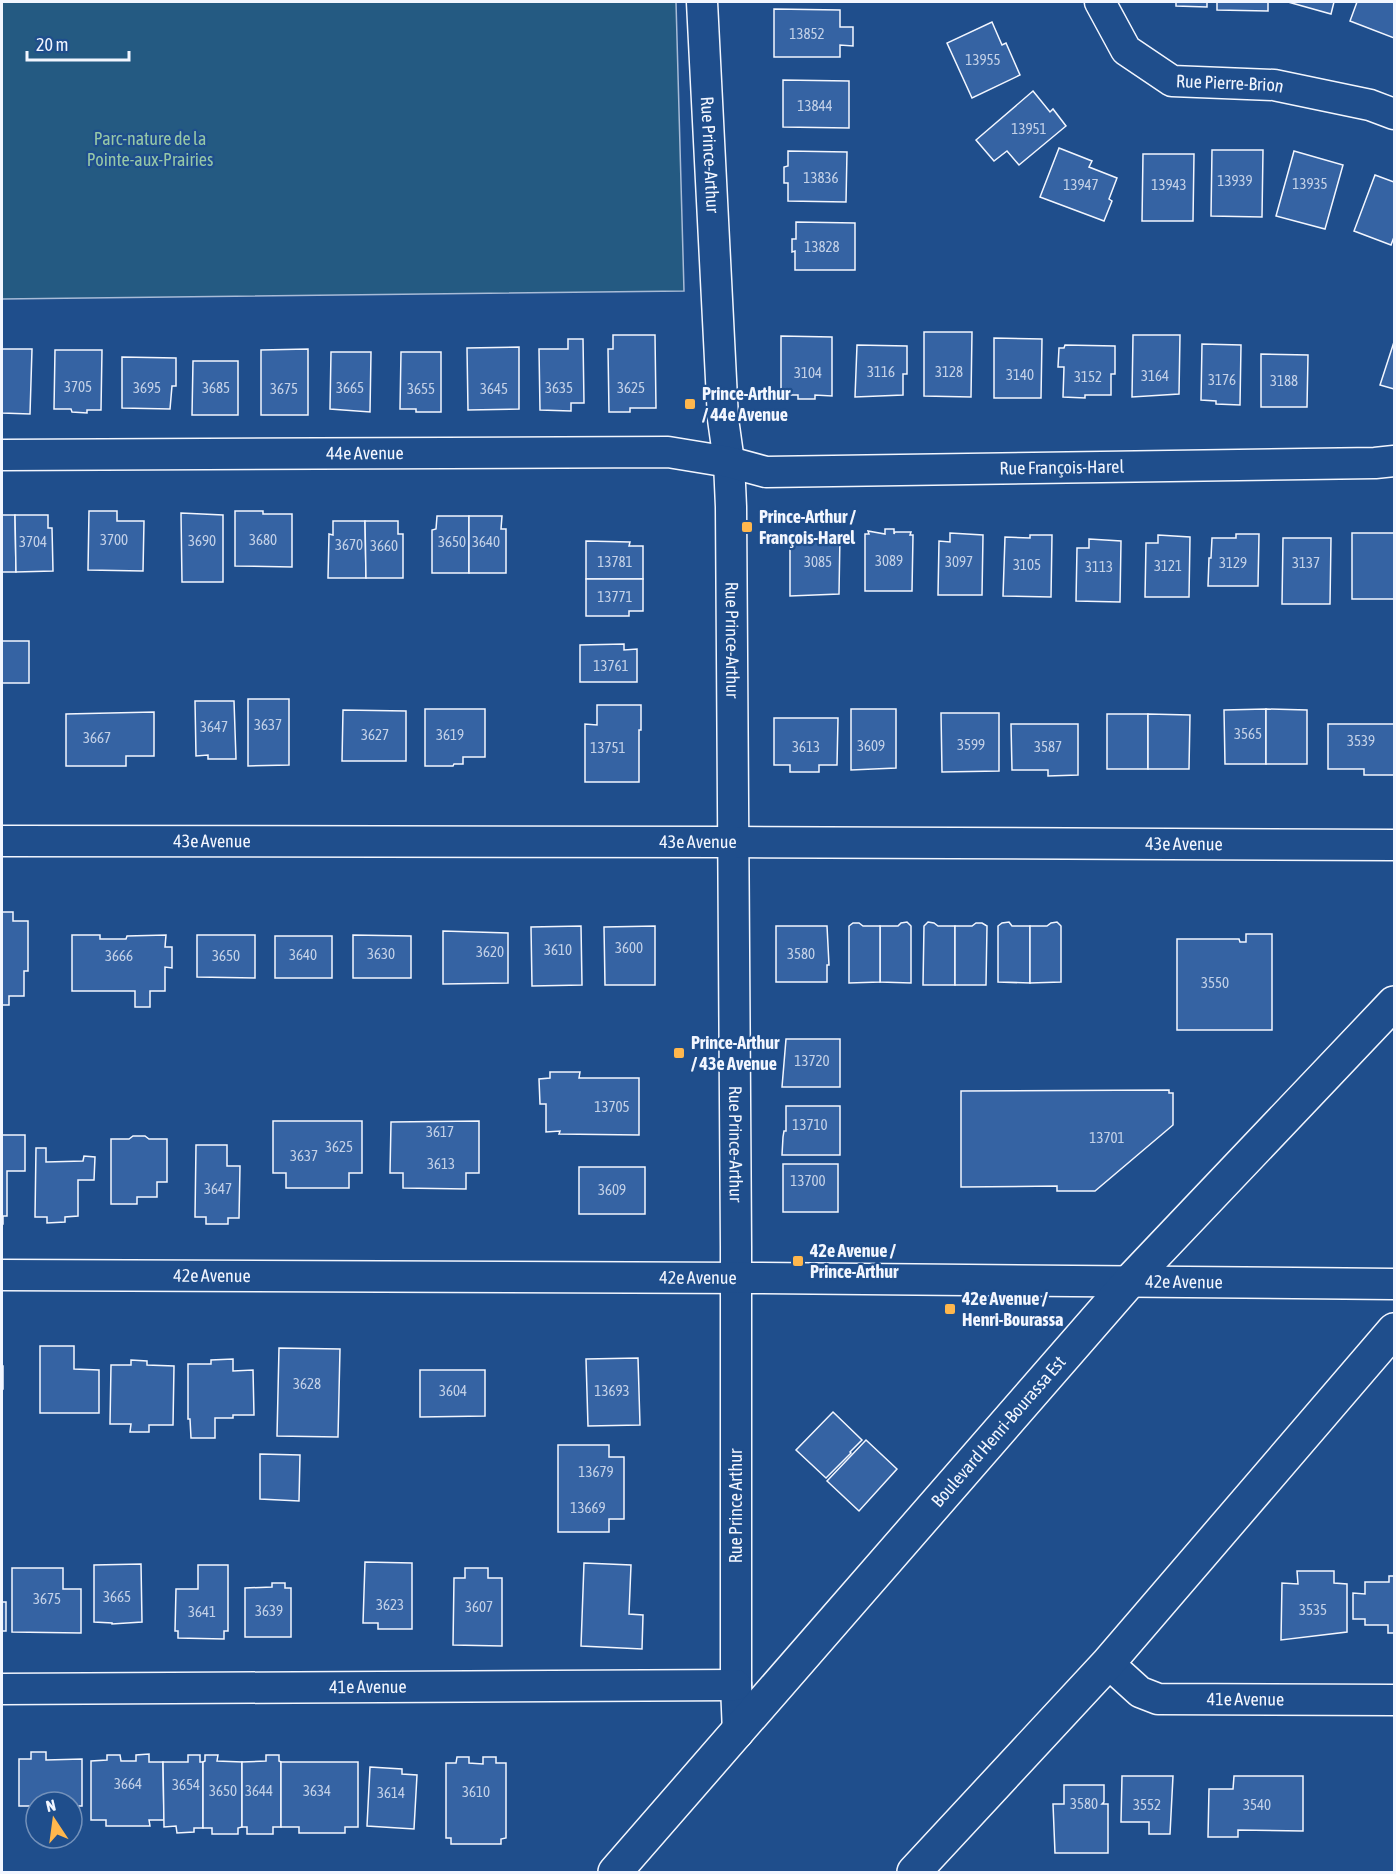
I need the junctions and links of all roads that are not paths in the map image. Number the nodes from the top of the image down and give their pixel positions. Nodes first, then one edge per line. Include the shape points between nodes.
1 (702, 2) edge
2 (1100, 2) edge
3 (1395, 114) edge
4 (2, 455) edge
5 (1395, 461) edge
6 (729, 462) junction
7 (2, 841) edge
8 (733, 842) junction
9 (1395, 845) edge
10 (1395, 1003) edge
11 (2, 1275) edge
12 (736, 1279) junction
13 (1129, 1282) junction
14 (1395, 1284) edge
15 (1395, 1330) edge
16 (1108, 1663) junction
17 (736, 1685) junction
18 (2, 1689) edge
19 (1395, 1700) edge
20 (738, 1732) junction
21 (615, 1872) edge
22 (914, 1872) edge

1 - 6 street, Rue Prince-Arthur via 723,419
2 - 3 street, Rue Pierre-Brion via 1126,50 1172,81 1274,86 1370,105
4 - 6 street, 44e Avenue via 668,452
5 - 6 street, Rue François-Harel via 766,472
6 - 8 street, Rue Prince-Arthur
7 - 8 street, 43e Avenue
8 - 9 street, 43e Avenue
8 - 12 street, Rue Prince-Arthur
10 - 13 main road, Boulevard Henri-Bourassa Est
11 - 12 street, 42e Avenue
12 - 13 street, 42e Avenue
12 - 17 street, Rue Prince Arthur
13 - 14 street, 42e Avenue
13 - 20 main road, Boulevard Henri-Bourassa Est
15 - 16 main road
16 - 19 street, 41e Avenue via 1140,1692 1158,1699
16 - 22 main road
17 - 18 street, 41e Avenue
17 - 20 street, Rue Prince Arthur
20 - 21 main road, Boulevard Henri-Bourassa Est

